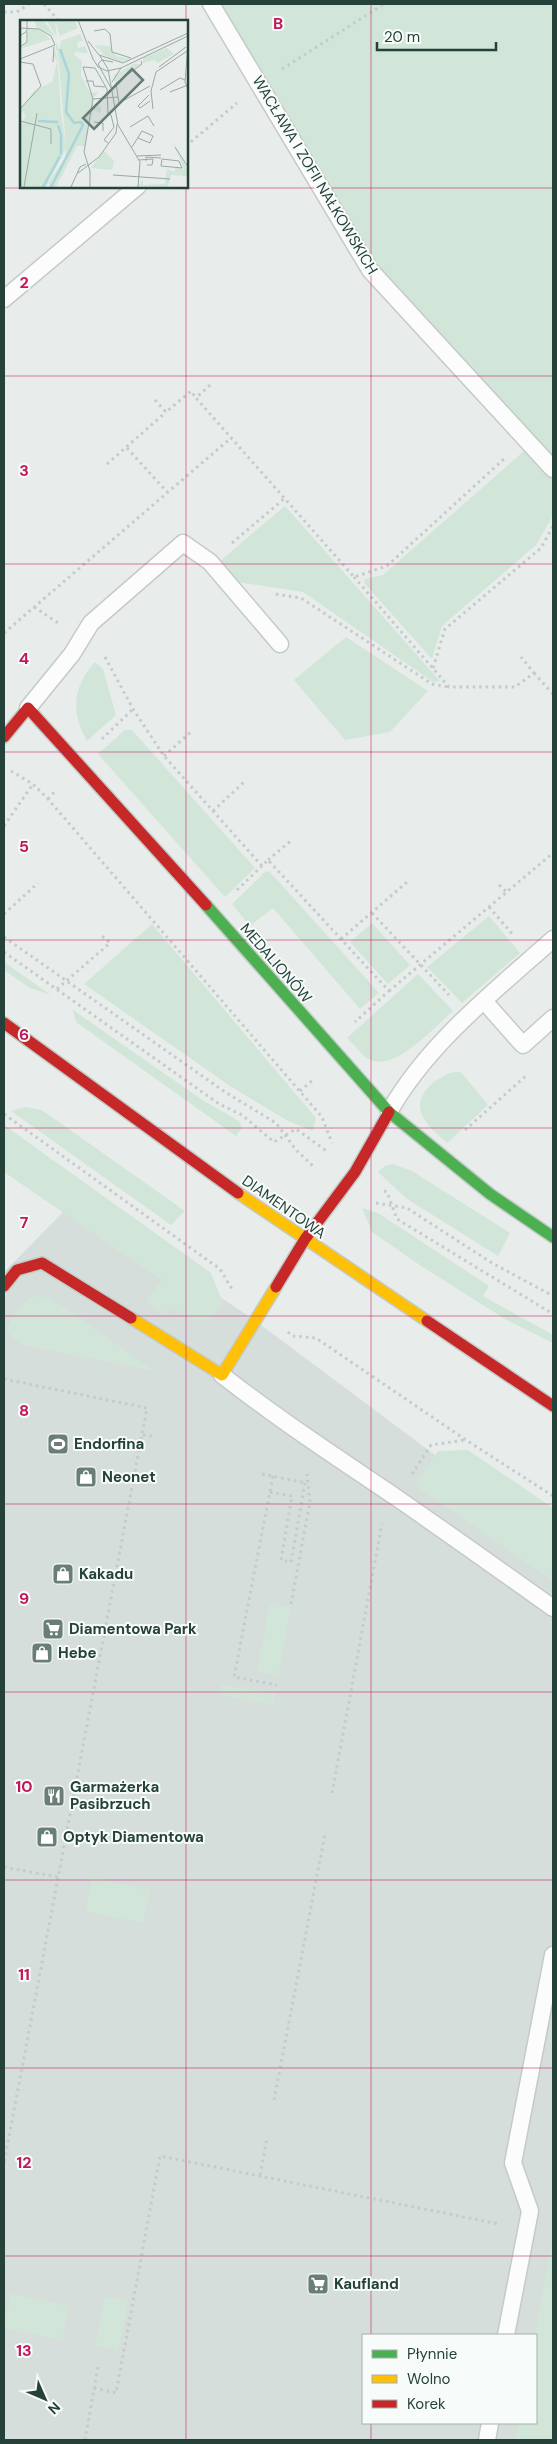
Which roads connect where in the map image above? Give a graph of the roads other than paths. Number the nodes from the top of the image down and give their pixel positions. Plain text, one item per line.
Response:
1 (211, 4) edge
2 (136, 188) edge
3 (4, 299) edge
4 (553, 469) edge
5 (280, 644) dead end
6 (28, 708) junction
7 (4, 737) edge
8 (553, 939) edge
9 (484, 1001) junction
10 (553, 1018) edge
11 (4, 1023) edge
12 (388, 1112) junction
13 (553, 1237) edge
14 (305, 1239) junction
15 (4, 1286) edge
16 (222, 1375) junction
17 (553, 1406) edge
18 (553, 1608) edge
19 (553, 1955) edge
20 (506, 2334) edge
21 (490, 2424) edge
22 (487, 2440) edge

1 - 4 lane, WACŁAWA I ZOFII NAŁKOWSKICH
2 - 3 lane
5 - 6 lane
6 - 7 street
6 - 12 street, MEDALIONÓW
8 - 9 lane
9 - 10 lane
9 - 12 lane
11 - 14 street, DIAMENTOWA
12 - 13 street, MEDALIONÓW
12 - 14 street
14 - 16 street
14 - 17 street, DIAMENTOWA
15 - 16 street
16 - 18 lane
19 - 20 lane
21 - 22 lane

